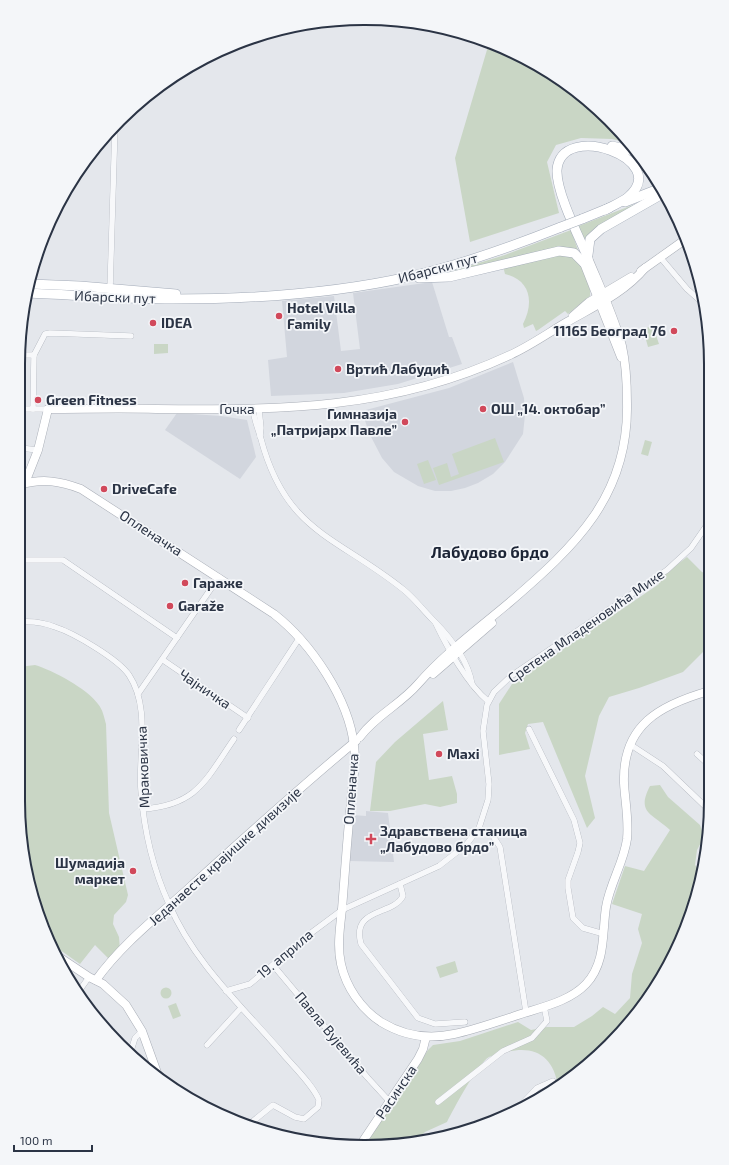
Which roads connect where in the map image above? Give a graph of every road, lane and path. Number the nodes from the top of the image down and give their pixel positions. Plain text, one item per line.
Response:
1 (115, 134) edge
2 (627, 150) edge
3 (656, 190) edge
4 (659, 196) edge
5 (605, 210) junction
6 (681, 242) edge
7 (660, 257) junction
8 (586, 261) junction
9 (406, 278) junction
10 (35, 285) edge
11 (110, 292) junction
12 (33, 293) edge
13 (697, 298) edge
14 (601, 299) junction
15 (131, 336) dead end
16 (25, 355) edge
17 (34, 355) junction
18 (25, 409) edge
19 (33, 409) junction
20 (48, 409) junction
21 (256, 409) junction
22 (25, 449) edge
23 (38, 450) junction
24 (25, 478) edge
25 (25, 484) edge
26 (704, 530) edge
27 (25, 560) edge
28 (219, 577) junction
29 (25, 622) edge
30 (300, 637) junction
31 (177, 638) junction
32 (455, 652) junction
33 (163, 660) junction
34 (704, 693) edge
35 (138, 694) junction
36 (488, 701) junction
37 (398, 703) junction
38 (248, 718) junction
39 (347, 721) junction
40 (372, 724) junction
41 (530, 729) dead end
42 (239, 730) dead end
43 (234, 739) dead end
44 (357, 740) junction
45 (631, 745) junction
46 (697, 754) dead end
47 (337, 758) junction
48 (704, 760) edge
49 (354, 771) junction
50 (704, 805) edge
51 (143, 809) junction
52 (479, 828) junction
53 (400, 884) junction
54 (169, 905) junction
55 (342, 910) junction
56 (604, 934) junction
57 (65, 961) edge
58 (273, 964) junction
59 (93, 978) junction
60 (82, 989) edge
61 (226, 991) junction
62 (544, 1006) junction
63 (241, 1008) junction
64 (526, 1012) junction
65 (465, 1022) dead end
66 (142, 1031) junction
67 (426, 1037) junction
68 (207, 1045) dead end
69 (131, 1047) edge
70 (155, 1068) edge
71 (553, 1081) dead end
72 (526, 1099) edge
73 (389, 1101) junction
74 (438, 1102) dead end
75 (253, 1121) edge
76 (364, 1140) edge

1 - 11 street
2 - 8 main road
3 - 5 main road, Ибарски пут
4 - 8 main road
5 - 8 main road
5 - 9 main road, Ибарски пут, bridge
6 - 7 street, Гочка
7 - 13 street
7 - 14 street, Гочка
8 - 9 main road
8 - 14 street, Једанаесте крајишке дивизије
9 - 11 main road, Ибарски пут
10 - 11 main road, Ибарски пут
11 - 12 main road, Ибарски пут
14 - 21 street, Гочка
14 - 32 street, Једанаесте крајишке дивизије
15 - 17 street
16 - 17 street
17 - 19 street
18 - 19 street, Гочка
19 - 20 street, Гочка
20 - 21 street, Гочка
20 - 23 street
21 - 32 street
22 - 23 street
23 - 24 street
25 - 28 street, Опленачка
26 - 36 street, Сретена Младеновића Мике
27 - 31 street
28 - 30 street, Опленачка
28 - 31 street
29 - 35 street, Мраковичка
30 - 38 street
30 - 39 street, Опленачка
31 - 33 street
32 - 36 street
32 - 37 street, Једанаесте крајишке дивизије
33 - 35 street
33 - 38 street, Чајничка
34 - 45 street, Опленачка
35 - 51 street, Мраковичка
36 - 52 street
37 - 40 street, Једанаесте крајишке дивизије
37 - 44 street, Једанаесте крајишке дивизије
38 - 42 street
39 - 40 street
39 - 44 street, Опленачка
40 - 44 street, Једанаесте крајишке дивизије
41 - 56 street
43 - 51 street
44 - 47 street, Једанаесте крајишке дивизије
44 - 49 street, Опленачка
45 - 50 street
45 - 56 street, Опленачка
46 - 48 street
47 - 49 street
47 - 54 street, Једанаесте крајишке дивизије
49 - 55 street, Опленачка
51 - 54 street, Мраковичка
52 - 53 street, 19. априла
52 - 64 street
53 - 55 street, 19. априла
53 - 65 street
54 - 59 street, Једанаесте крајишке дивизије
54 - 61 street, Мраковичка
55 - 58 street, 19. априла
55 - 67 street, Опленачка
56 - 62 street, Опленачка
57 - 59 street
58 - 61 street, 19. априла
58 - 73 street, Павла Вујевића
59 - 60 street, Једанаесте крајишке дивизије
59 - 66 street
61 - 63 street, Мраковичка
62 - 64 street, Опленачка
62 - 74 street
63 - 68 street
63 - 75 street, Мраковичка
64 - 67 street, Опленачка
66 - 69 street
66 - 70 street
67 - 73 street, Расинска
71 - 72 street
73 - 76 street, Расинска

